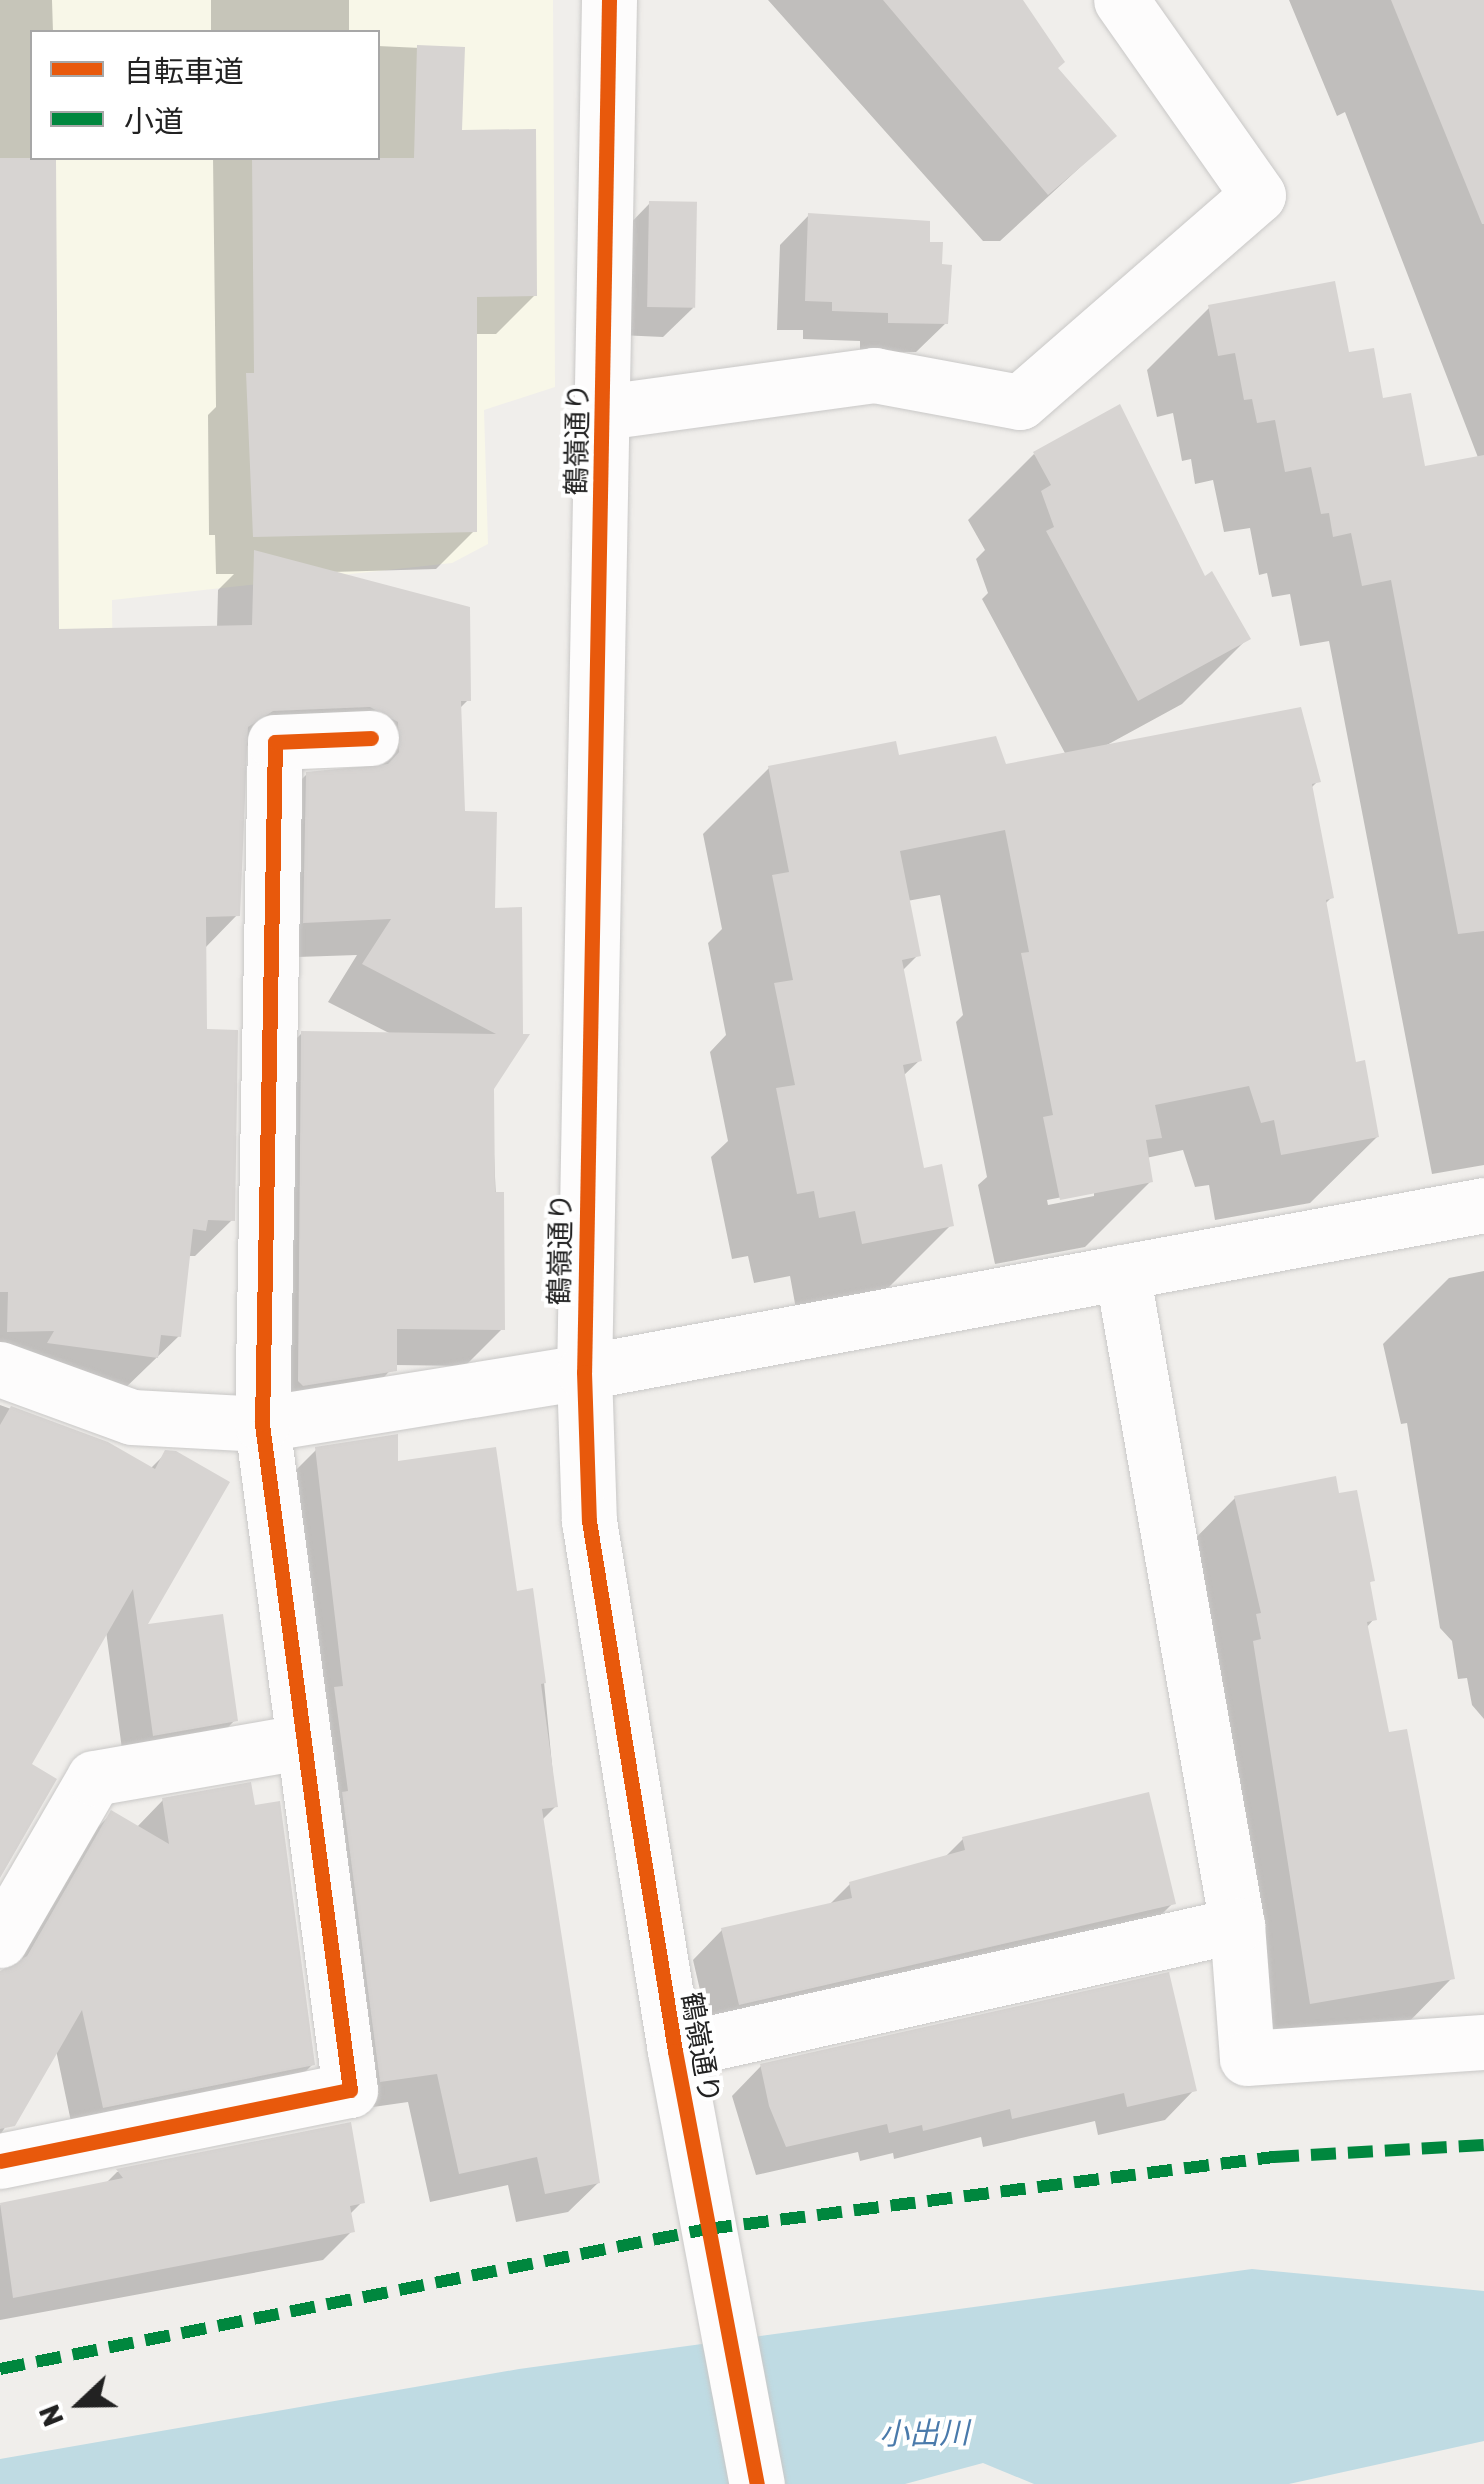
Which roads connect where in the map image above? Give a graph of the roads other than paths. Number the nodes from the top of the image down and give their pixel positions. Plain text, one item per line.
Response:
1 (609, 0) edge
2 (1121, 0) edge
3 (604, 412) junction
4 (371, 738) dead end
5 (1484, 1204) edge
6 (1122, 1272) junction
7 (0, 1369) edge
8 (584, 1372) junction
9 (262, 1424) junction
10 (301, 1742) junction
11 (1238, 1925) junction
12 (0, 1940) edge
13 (1484, 2042) edge
14 (675, 2051) junction
15 (0, 2160) edge
16 (757, 2484) edge

1 - 3 street, 鶴嶺通り
2 - 3 street
3 - 8 street, 鶴嶺通り
4 - 9 street
5 - 6 street
6 - 8 street
6 - 11 street
7 - 9 street
8 - 9 street
8 - 14 street, 鶴嶺通り
9 - 10 street
10 - 12 street
10 - 15 street
11 - 13 street
11 - 14 street
14 - 16 street, 鶴嶺通り

